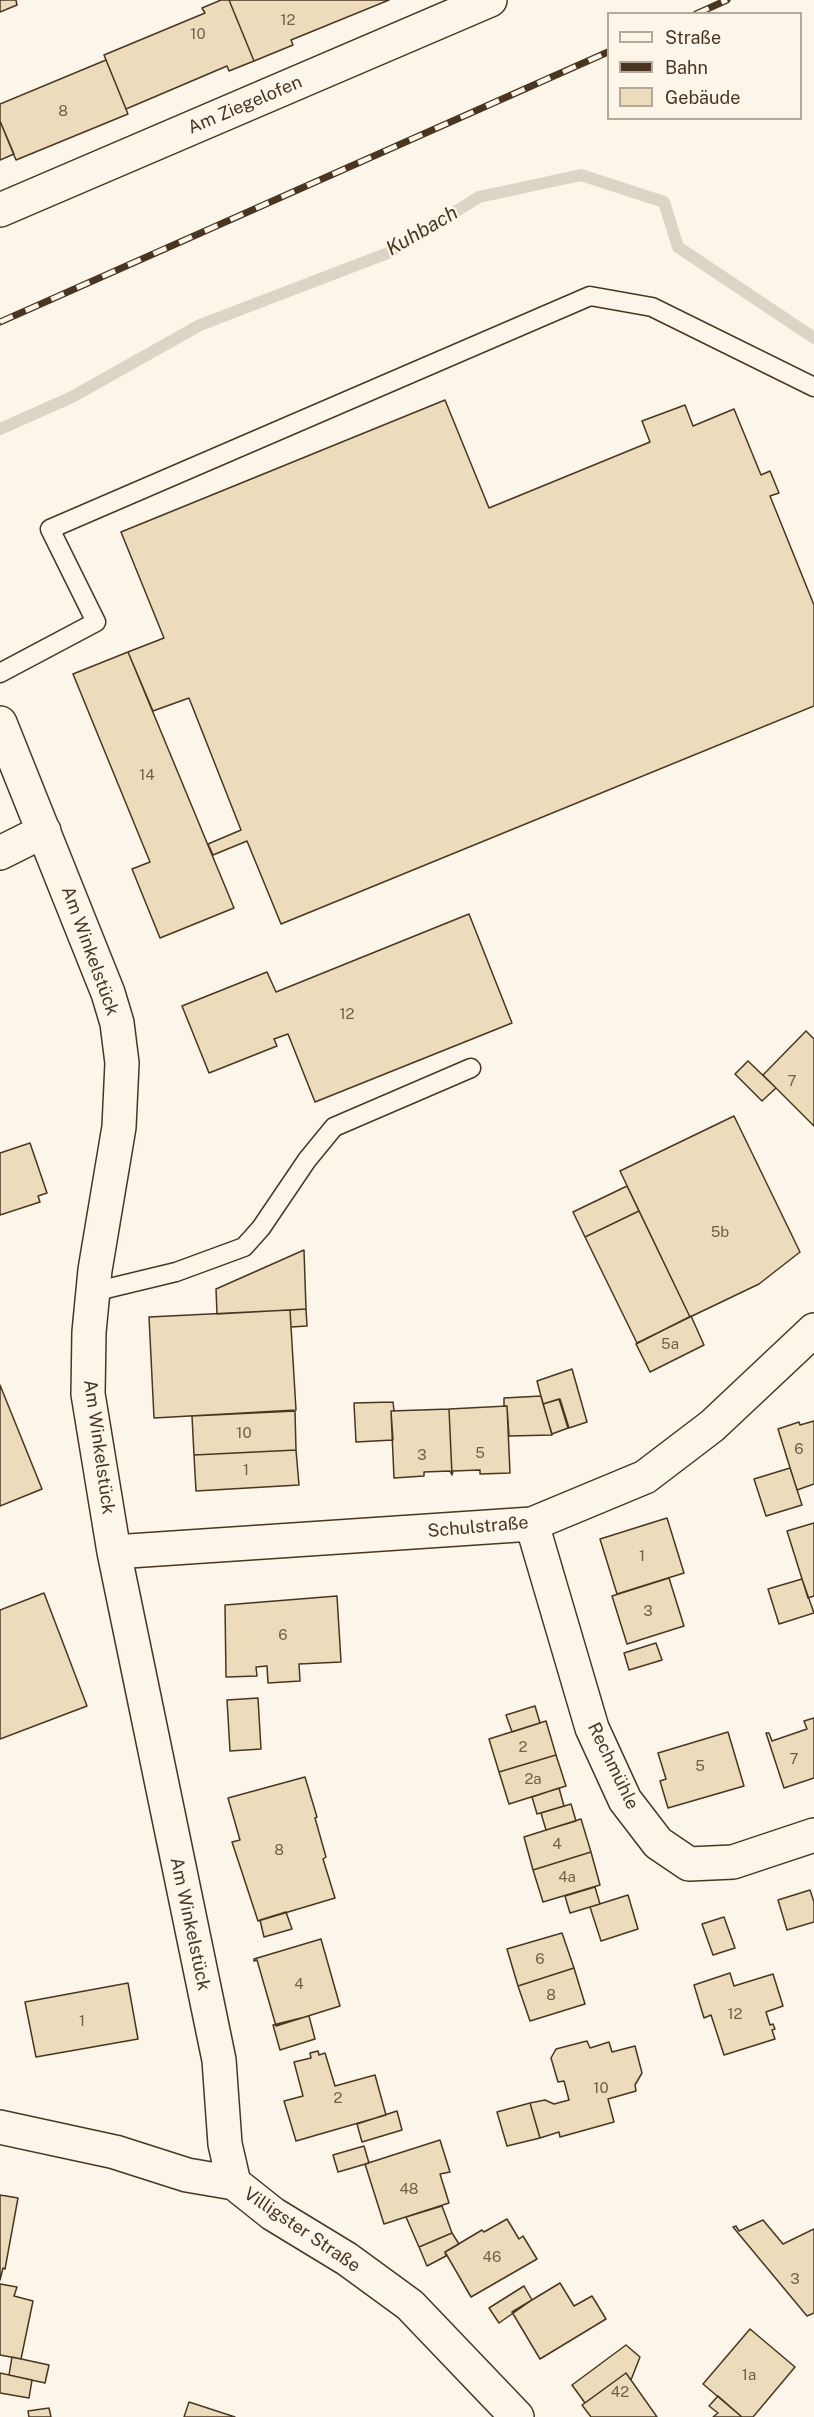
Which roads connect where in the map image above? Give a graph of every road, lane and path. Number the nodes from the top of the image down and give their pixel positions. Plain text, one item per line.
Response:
1 (490, 0) edge
2 (0, 210) edge
3 (814, 387) edge
4 (0, 673) edge
5 (0, 723) edge
6 (44, 831) junction
7 (0, 854) edge
8 (471, 1068) dead end
9 (93, 1292) junction
10 (814, 1330) edge
11 (532, 1524) junction
12 (114, 1552) junction
13 (814, 1835) edge
14 (0, 2127) edge
15 (234, 2183) junction
16 (517, 2417) edge

1 - 2 street, Am Ziegelofen
3 - 4 lane
5 - 6 street, Am Winkelstück
6 - 7 street
6 - 9 street, Am Winkelstück
8 - 9 lane
9 - 12 street, Am Winkelstück
10 - 11 street, Schulstraße
11 - 12 street, Schulstraße
11 - 13 street, Rechmühle
12 - 15 street, Am Winkelstück
14 - 15 street, Villigster Straße
15 - 16 street, Villigster Straße

